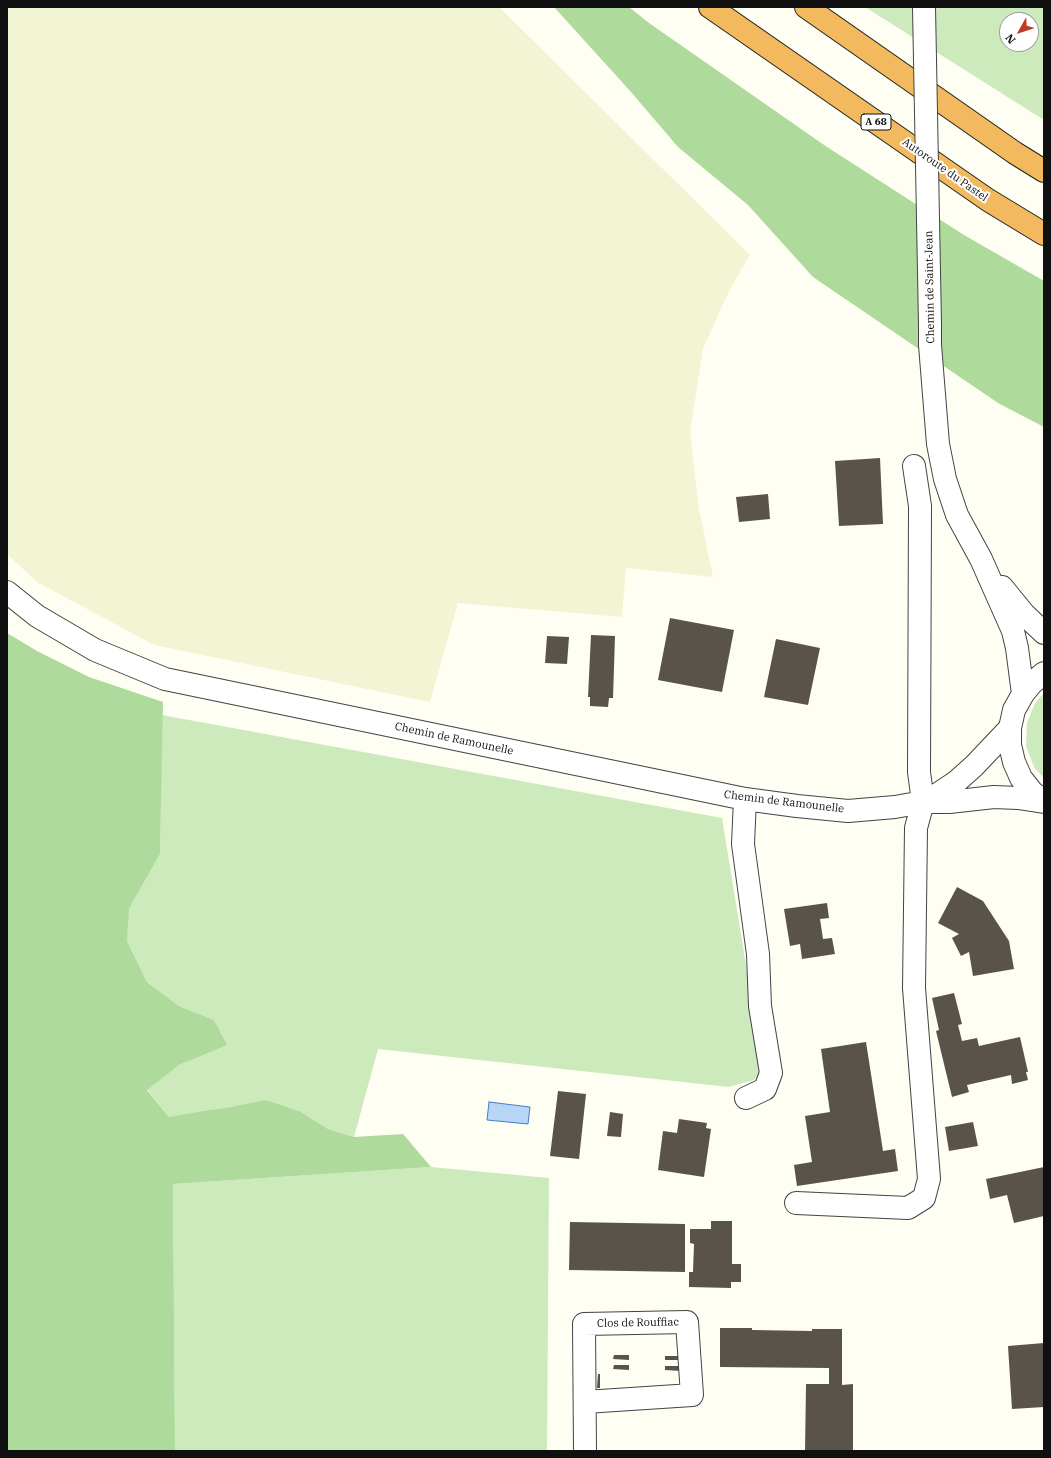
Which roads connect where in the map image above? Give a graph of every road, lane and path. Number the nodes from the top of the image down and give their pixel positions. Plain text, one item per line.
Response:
1 (710, 7) edge
2 (806, 7) edge
3 (924, 7) edge
4 (1044, 171) edge
5 (1044, 234) edge
6 (914, 466) dead end
7 (981, 559) junction
8 (7, 592) edge
9 (1044, 633) edge
10 (1044, 673) edge
11 (1023, 694) junction
12 (1010, 728) junction
13 (745, 799) junction
14 (1044, 801) edge
15 (923, 802) junction
16 (746, 1098) dead end
17 (796, 1203) dead end
18 (585, 1402) junction
19 (585, 1451) edge

1 - 5 highway, Autoroute du Pastel / A 68
2 - 4 highway
3 - 7 street, Chemin de Saint-Jean, bridge
6 - 15 street
7 - 9 street, Chemin de Saint-Jean
7 - 11 street, Chemin de Saint-Jean
8 - 13 street, Chemin de Ramounelle
10 - 11 street
11 - 12 street
12 - 14 street
12 - 15 street, Chemin de Ramounelle
13 - 15 street, Chemin de Ramounelle
13 - 16 street
14 - 15 street, Chemin de Ramounelle
15 - 17 street
18 - 18 street, Clos de Rouffiac
18 - 19 street, Clos de Rouffiac

